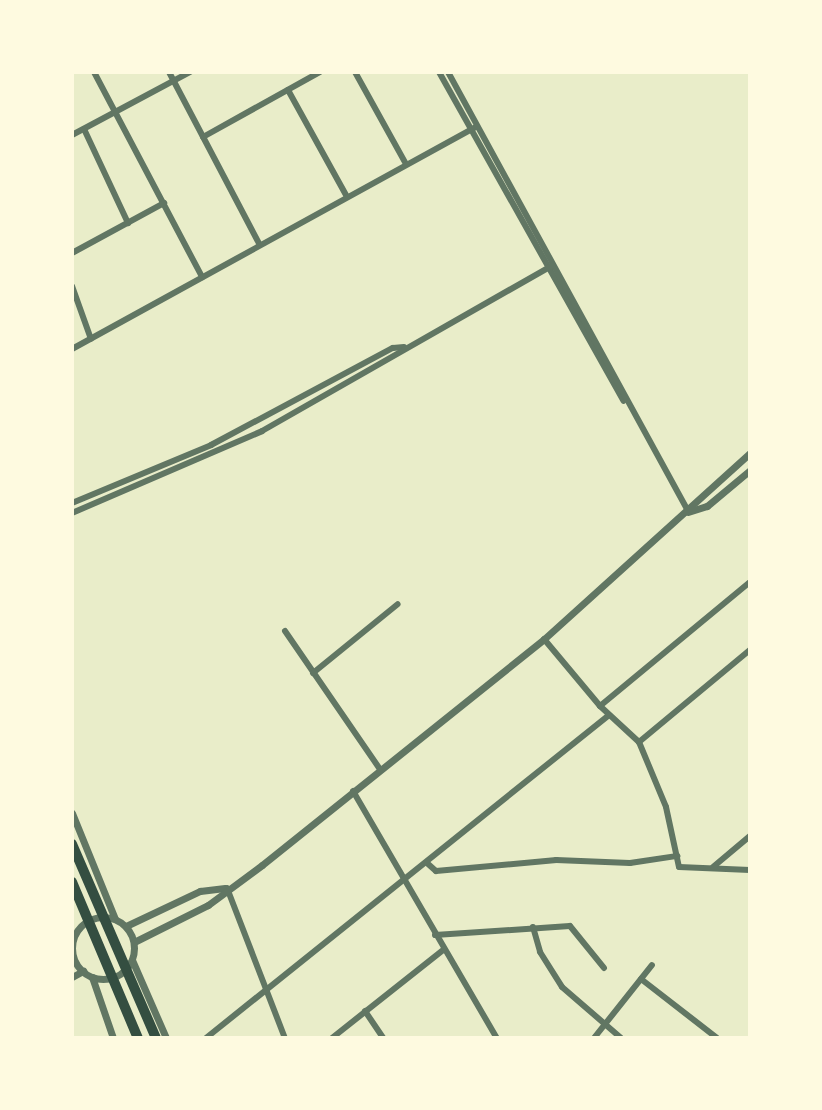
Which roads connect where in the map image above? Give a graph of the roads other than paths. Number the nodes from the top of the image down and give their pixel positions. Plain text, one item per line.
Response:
1 (94, 72) edge
2 (169, 72) edge
3 (190, 72) edge
4 (320, 72) edge
5 (355, 72) edge
6 (439, 72) edge
7 (448, 72) edge
8 (173, 81) junction
9 (288, 90) junction
10 (116, 112) junction
11 (474, 128) junction
12 (84, 129) junction
13 (72, 135) edge
14 (203, 137) junction
15 (406, 164) junction
16 (347, 197) junction
17 (164, 203) junction
18 (128, 223) junction
19 (260, 245) junction
20 (72, 253) edge
21 (550, 266) junction
22 (202, 277) junction
23 (72, 286) edge
24 (91, 339) junction
25 (404, 347) junction
26 (72, 349) edge
27 (750, 453) edge
28 (737, 463) junction
29 (749, 473) edge
30 (72, 503) edge
31 (688, 512) junction
32 (72, 513) edge
33 (750, 582) edge
34 (398, 604) dead end
35 (285, 631) dead end
36 (544, 639) junction
37 (750, 650) edge
38 (313, 673) junction
39 (600, 706) junction
40 (609, 715) junction
41 (639, 742) junction
42 (380, 769) junction
43 (353, 791) junction
44 (72, 813) edge
45 (750, 836) edge
46 (72, 844) edge
47 (677, 856) junction
48 (427, 863) junction
49 (712, 868) junction
50 (750, 870) edge
51 (72, 882) edge
52 (405, 882) junction
53 (227, 887) junction
54 (115, 919) junction
55 (126, 926) junction
56 (533, 927) junction
57 (74, 931) edge
58 (435, 935) junction
59 (134, 942) junction
60 (443, 950) junction
61 (72, 953) edge
62 (132, 960) junction
63 (652, 965) dead end
64 (604, 968) dead end
65 (83, 971) junction
66 (72, 977) edge
67 (92, 977) junction
68 (641, 979) junction
69 (267, 990) junction
70 (365, 1011) junction
71 (604, 1025) junction
72 (113, 1038) edge
73 (138, 1038) edge
74 (156, 1038) edge
75 (166, 1038) edge
76 (206, 1038) edge
77 (285, 1038) edge
78 (332, 1038) edge
79 (383, 1038) edge
80 (497, 1038) edge
81 (594, 1038) edge
82 (621, 1038) edge
83 (717, 1038) edge

1 - 10 street
2 - 8 street
3 - 8 street
4 - 9 street
5 - 15 street
6 - 11 street
7 - 11 street
8 - 10 street
8 - 14 street
9 - 14 street
9 - 16 street
10 - 12 street
10 - 17 street
11 - 15 street
11 - 21 street
12 - 13 street
12 - 18 street
14 - 19 street
15 - 16 street
16 - 19 street
17 - 18 street
17 - 22 street
18 - 20 street
19 - 22 street
21 - 25 street
21 - 31 street
22 - 24 street
23 - 24 street
24 - 26 street
25 - 30 street
25 - 32 street
27 - 28 street
28 - 29 street
28 - 31 street
29 - 31 street
31 - 36 street
33 - 39 street
34 - 38 street
35 - 38 street
36 - 39 street
36 - 42 street
37 - 41 street
38 - 42 street
39 - 40 street
40 - 41 street
40 - 48 street
41 - 47 street
42 - 43 street
43 - 52 street
43 - 53 street
44 - 54 street
45 - 49 street
46 - 74 highway
47 - 48 street
47 - 49 street
48 - 52 street
49 - 50 street
51 - 73 highway
52 - 58 street
52 - 69 street
53 - 55 street
53 - 59 street
53 - 69 street
54 - 55 street
54 - 57 street
55 - 59 street
56 - 58 street
56 - 64 street
56 - 71 street
57 - 61 street
58 - 60 street
59 - 62 street
60 - 70 street
60 - 80 street
61 - 65 street
62 - 67 street
62 - 75 street
63 - 68 street
65 - 66 street
65 - 67 street
67 - 72 street
68 - 71 street
68 - 83 street
69 - 76 street
69 - 77 street
70 - 78 street
70 - 79 street
71 - 81 street
71 - 82 street

